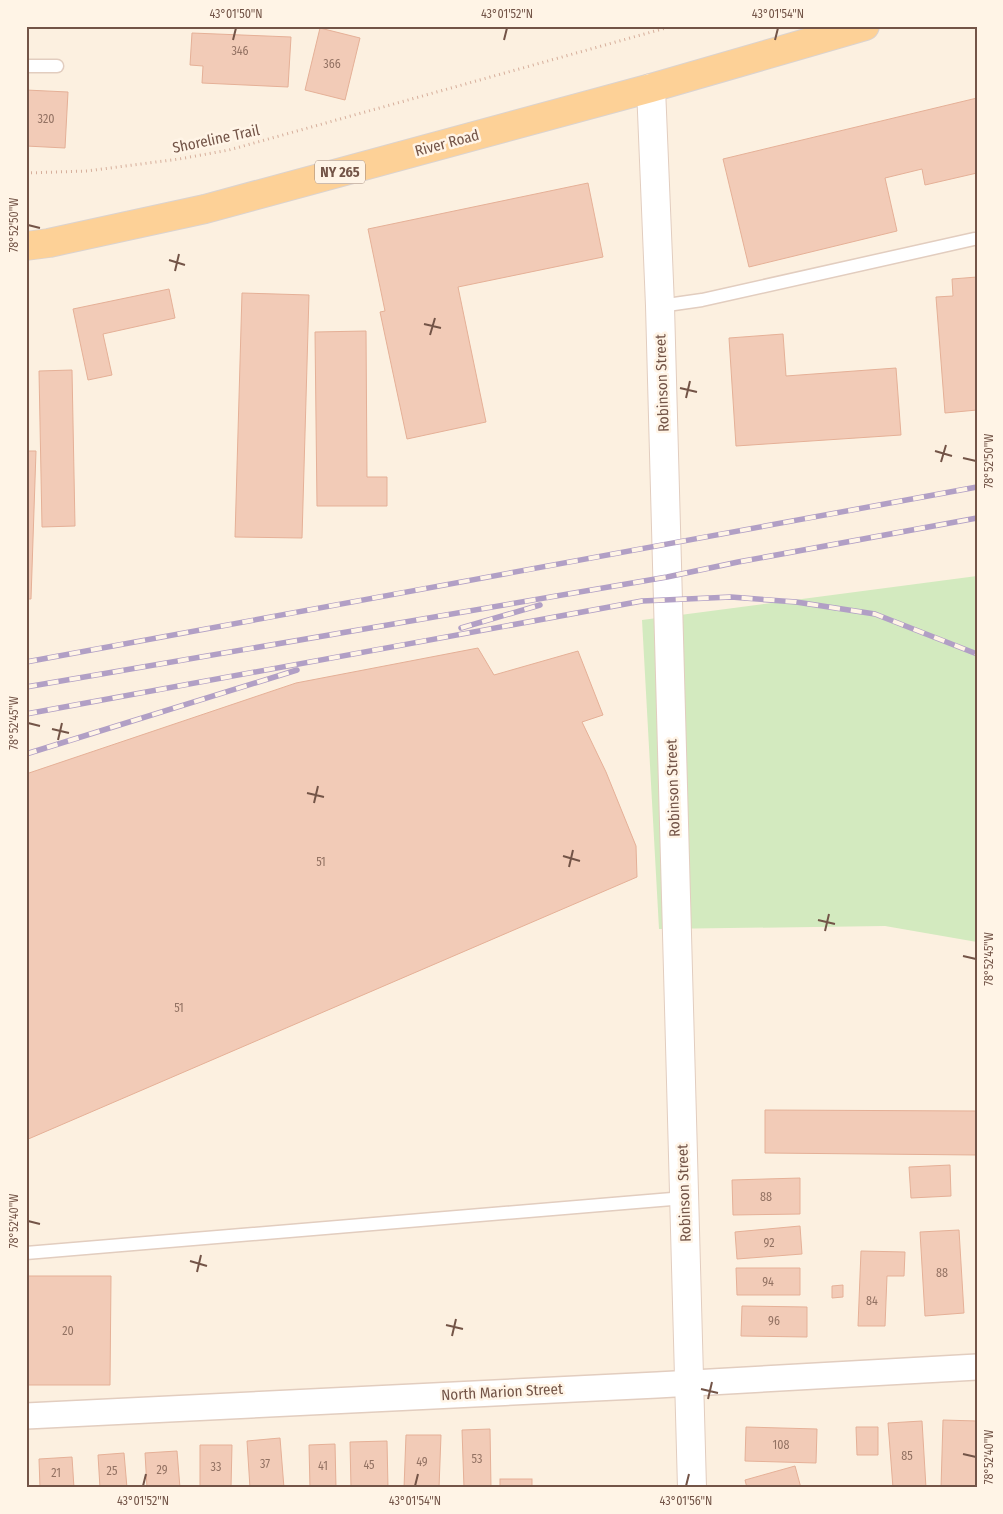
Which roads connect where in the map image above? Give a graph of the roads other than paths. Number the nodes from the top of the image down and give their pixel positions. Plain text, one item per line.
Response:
1 (865, 26) edge
2 (26, 66) edge
3 (57, 66) dead end
4 (651, 88) junction
5 (974, 239) dead end
6 (26, 246) edge
7 (660, 306) junction
8 (684, 1198) junction
9 (26, 1254) edge
10 (977, 1366) edge
11 (689, 1383) junction
12 (26, 1416) edge
13 (692, 1488) edge

1 - 4 main road, River Road / NY 265
2 - 3 lane
4 - 6 main road, River Road / NY 265
4 - 7 street, Robinson Street
5 - 7 lane
7 - 8 street, Robinson Street
8 - 9 lane
8 - 11 street, Robinson Street
10 - 11 street, North Marion Street
11 - 12 street, North Marion Street
11 - 13 street, Robinson Street

